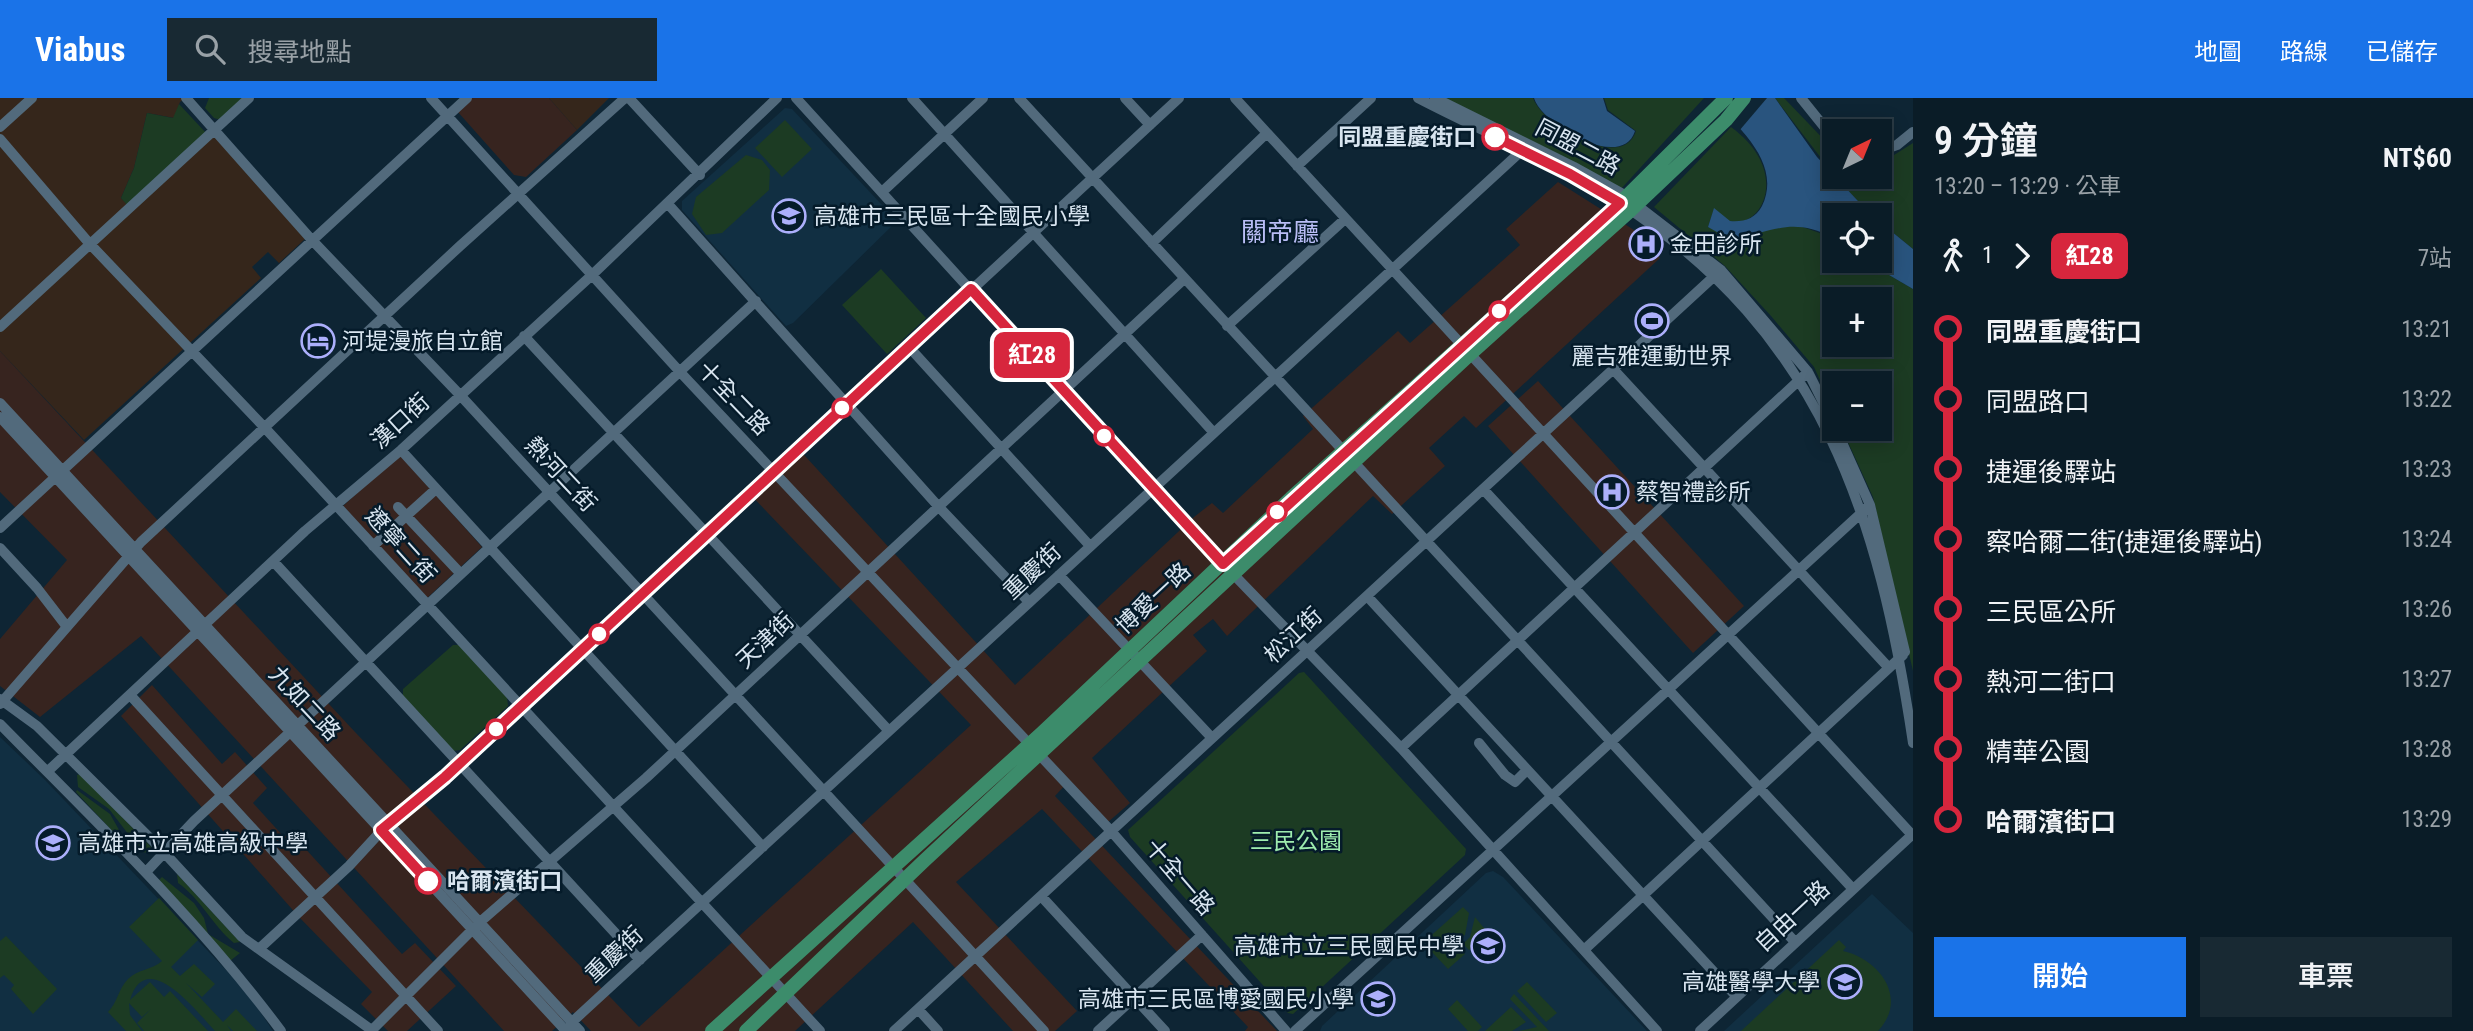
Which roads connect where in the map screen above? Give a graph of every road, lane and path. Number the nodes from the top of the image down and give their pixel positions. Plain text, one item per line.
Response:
1 (32, 98) edge
2 (186, 98) edge
3 (249, 98) edge
4 (431, 98) edge
5 (467, 98) edge
6 (627, 98) edge
7 (778, 98) edge
8 (796, 98) edge
9 (912, 98) edge
10 (983, 98) edge
11 (1019, 98) edge
12 (1125, 98) edge
13 (1179, 98) edge
14 (1235, 98) edge
15 (1371, 98) edge
16 (1418, 98) edge
17 (1434, 98) edge
18 (1726, 98) edge
19 (1744, 98) edge
20 (1801, 98) edge
21 (1721, 115) junction
22 (448, 117) junction
23 (1822, 124) edge
24 (1150, 125) junction
25 (0, 127) edge
26 (214, 130) junction
27 (1913, 132) edge
28 (1268, 133) junction
29 (944, 134) junction
30 (0, 139) edge
31 (1892, 147) edge
32 (1525, 148) junction
33 (1297, 166) junction
34 (700, 175) junction
35 (1092, 178) junction
36 (882, 192) junction
37 (518, 193) junction
38 (668, 204) junction
39 (1628, 204) junction
40 (1345, 219) junction
41 (1033, 232) junction
42 (311, 239) junction
43 (89, 243) junction
44 (1152, 243) junction
45 (1392, 270) junction
46 (1718, 273) junction
47 (592, 275) junction
48 (1184, 279) junction
49 (971, 289) junction
50 (756, 301) junction
51 (383, 317) junction
52 (1227, 326) junction
53 (0, 327) edge
54 (1125, 334) junction
55 (524, 336) junction
56 (909, 347) junction
57 (1465, 350) junction
58 (190, 351) junction
59 (1613, 369) junction
60 (681, 373) junction
61 (1805, 375) junction
62 (1275, 377) junction
63 (1063, 389) junction
64 (460, 395) junction
65 (0, 403) edge
66 (848, 403) junction
67 (1822, 404) edge
68 (0, 417) edge
69 (265, 428) junction
70 (614, 433) junction
71 (1214, 433) junction
72 (1542, 435) junction
73 (1840, 441) edge
74 (1000, 448) junction
75 (401, 450) junction
76 (1343, 452) junction
77 (1353, 464) junction
78 (1705, 468) junction
79 (775, 471) junction
80 (59, 474) junction
81 (436, 489) junction
82 (1483, 489) junction
83 (1153, 491) junction
84 (549, 492) junction
85 (336, 505) junction
86 (938, 506) junction
87 (1866, 508) junction
88 (402, 512) junction
89 (0, 527) edge
90 (707, 534) junction
91 (1633, 534) junction
92 (1426, 542) junction
93 (373, 545) junction
94 (1090, 547) junction
95 (0, 548) edge
96 (490, 548) junction
97 (131, 552) junction
98 (273, 561) junction
99 (1228, 569) junction
100 (1799, 570) junction
101 (869, 573) junction
102 (461, 575) junction
103 (1059, 575) junction
104 (1574, 588) junction
105 (642, 594) junction
106 (1367, 596) junction
107 (1029, 602) junction
108 (428, 605) junction
109 (67, 627) junction
110 (202, 628) junction
111 (801, 636) junction
112 (1727, 636) junction
113 (1517, 641) junction
114 (583, 649) junction
115 (1309, 649) junction
116 (1130, 651) junction
117 (1903, 656) junction
118 (366, 662) junction
119 (1141, 662) junction
120 (1889, 668) junction
121 (957, 669) junction
122 (1669, 690) junction
123 (1913, 692) edge
124 (1458, 695) junction
125 (131, 696) junction
126 (736, 696) junction
127 (1, 701) edge
128 (521, 707) junction
129 (0, 724) edge
130 (294, 729) junction
131 (889, 731) junction
132 (1817, 735) junction
133 (1212, 738) junction
134 (1479, 743) dead end
135 (1611, 743) junction
136 (1913, 743) edge
137 (1401, 748) junction
138 (1034, 749) junction
139 (676, 751) junction
140 (65, 754) junction
141 (460, 764) junction
142 (1527, 770) junction
143 (48, 771) junction
144 (1759, 789) junction
145 (823, 791) junction
146 (223, 795) junction
147 (1552, 797) junction
148 (612, 806) junction
149 (384, 826) junction
150 (1111, 831) junction
151 (1912, 835) edge
152 (1701, 841) junction
153 (763, 847) junction
154 (1494, 850) junction
155 (165, 853) junction
156 (548, 863) junction
157 (892, 866) junction
158 (146, 872) junction
159 (905, 880) junction
160 (1853, 889) junction
161 (1041, 896) junction
162 (1642, 896) junction
163 (316, 897) junction
164 (701, 903) junction
165 (477, 926) junction
166 (1202, 935) junction
167 (1796, 942) junction
168 (260, 948) junction
169 (1585, 949) junction
170 (976, 956) junction
171 (640, 960) junction
172 (769, 979) junction
173 (786, 994) junction
174 (1736, 996) junction
175 (408, 998) junction
176 (1134, 998) junction
177 (918, 1009) junction
178 (572, 1029) edge
179 (281, 1031) edge
180 (373, 1031) edge
181 (438, 1031) edge
182 (712, 1031) edge
183 (746, 1031) edge
184 (820, 1031) edge
185 (894, 1031) edge
186 (938, 1031) edge
187 (1044, 1031) edge
188 (1098, 1031) edge
189 (1165, 1031) edge
190 (1286, 1031) edge
191 (1295, 1031) edge
192 (1657, 1031) edge
193 (1700, 1031) edge

1 - 25 street
2 - 26 street, 熱河二街
3 - 26 street
4 - 22 street, 十全二路
5 - 22 street
6 - 34 street
6 - 37 street
7 - 34 street, 漢口街
8 - 36 street
9 - 29 street
10 - 29 street
11 - 35 street
12 - 24 street
13 - 24 street
14 - 28 street
15 - 33 street
16 - 32 street, 同盟二路
17 - 32 street, 同盟二路
18 - 21 main road
19 - 21 main road
20 - 23 street
21 - 39 main road, 博愛一路
22 - 37 street, 十全二路
22 - 42 street
24 - 35 street
26 - 42 street, 熱河二街
26 - 43 street
27 - 31 street
28 - 33 street
28 - 44 street
29 - 36 street
29 - 41 street
30 - 43 street, 遼寧二街
32 - 39 street, 同盟二路
32 - 45 street, 重慶街
33 - 40 street
34 - 38 street, 漢口街
35 - 41 street
35 - 44 street
36 - 49 street
37 - 47 street, 十全二路
37 - 51 street
38 - 47 street, 漢口街
38 - 50 street
39 - 46 street, 同盟二路
39 - 57 main road, 博愛一路
40 - 45 street
40 - 52 street
41 - 49 street
41 - 54 street
42 - 51 street, 熱河二街
42 - 58 street
43 - 53 street
43 - 58 street, 遼寧二街
44 - 48 street
45 - 57 street
45 - 62 street, 重慶街
46 - 59 street, 松江街
46 - 61 street, 同盟二路
47 - 55 street, 漢口街
47 - 60 street, 十全二路
48 - 52 street
48 - 54 street, 天津街
49 - 56 street
49 - 63 street
50 - 60 street
50 - 66 street
51 - 64 street, 熱河二街
51 - 69 street
52 - 62 street
54 - 63 street, 天津街
54 - 71 street
55 - 64 street, 漢口街
55 - 70 street
56 - 66 street
56 - 74 street
57 - 72 street
57 - 76 main road, 博愛一路
57 - 77 main road, 博愛一路
58 - 69 street, 遼寧二街
58 - 80 street
59 - 72 street, 松江街
59 - 78 street
60 - 70 street
60 - 79 street, 十全二路
61 - 67 street
61 - 78 street
61 - 87 street
62 - 71 street, 重慶街
62 - 76 street
63 - 74 street, 天津街
63 - 83 street
64 - 75 street, 漢口街
64 - 84 street, 熱河二街
65 - 80 street, 九如二路
66 - 79 street
66 - 86 street
68 - 80 street, 九如二路
69 - 85 street, 遼寧二街
69 - 97 street
70 - 84 street
70 - 90 street
71 - 83 street, 重慶街
72 - 82 street, 松江街
72 - 91 street
73 - 87 street
74 - 86 street, 天津街
74 - 94 street
75 - 81 street
75 - 85 street, 漢口街
76 - 77 street
76 - 99 main road, 博愛一路
77 - 92 street
77 - 99 main road, 博愛一路
78 - 91 street
78 - 100 street
79 - 90 street
79 - 101 street, 十全二路
80 - 89 street
80 - 97 street, 九如二路
81 - 88 street
81 - 96 street
82 - 92 street, 松江街
82 - 104 street
83 - 94 street, 重慶街
83 - 99 street
84 - 96 street
84 - 105 street, 熱河二街
85 - 93 street, 遼寧二街
85 - 98 street, 漢口街
86 - 101 street, 天津街
86 - 107 street
87 - 100 street
87 - 117 street
88 - 93 street
88 - 102 street
90 - 105 street
90 - 111 street
91 - 104 street
91 - 112 street
92 - 106 street, 松江街
92 - 113 street
93 - 108 street, 遼寧二街
94 - 103 street, 重慶街
95 - 109 street
96 - 102 street
96 - 114 street
97 - 109 street
97 - 110 street, 九如二路
98 - 110 street, 漢口街
98 - 118 street
99 - 115 street
99 - 116 main road, 博愛一路
99 - 119 main road, 博愛一路
100 - 112 street
100 - 120 street
101 - 111 street, 天津街
101 - 121 street, 十全二路
102 - 108 street
103 - 107 street, 重慶街
103 - 116 street
104 - 113 street
104 - 122 street
105 - 114 street
105 - 126 street, 熱河二街
106 - 115 street, 松江街
106 - 124 street
107 - 121 street, 重慶街
108 - 118 street
108 - 128 street, 遼寧二街
109 - 127 street
110 - 125 street, 漢口街
110 - 130 street, 九如二路
111 - 126 street, 天津街
111 - 131 street
112 - 122 street
112 - 132 street
113 - 124 street
113 - 135 street
114 - 128 street
114 - 139 street
115 - 133 street, 松江街
115 - 137 street
116 - 119 street
116 - 138 main road, 博愛一路
117 - 120 street
117 - 123 street
117 - 136 street
118 - 130 street
118 - 141 street
119 - 133 street
119 - 138 main road, 博愛一路
120 - 132 street
121 - 131 street, 重慶街
121 - 138 street, 十全二路
122 - 135 street
122 - 144 street
124 - 137 street
124 - 142 street
125 - 140 street, 漢口街
125 - 146 street
126 - 139 street, 天津街
126 - 145 street, 熱河二街
127 - 140 street
128 - 141 street
128 - 148 street, 遼寧二街
129 - 143 street
130 - 146 street
130 - 149 street, 九如二路
131 - 145 street, 重慶街
132 - 144 street
132 - 151 street
133 - 150 street, 松江街
134 - 142 street
135 - 147 street
135 - 152 street
137 - 154 street
138 - 150 street, 十全一路
138 - 157 main road, 博愛一路
138 - 159 main road, 博愛一路
139 - 148 street, 天津街
139 - 153 street
140 - 143 street, 漢口街
140 - 155 street
141 - 149 street
141 - 156 street
142 - 147 street
143 - 158 street
144 - 152 street
144 - 160 street
145 - 153 street, 重慶街
145 - 157 street, 熱河二街
146 - 155 street
146 - 163 street
147 - 154 street
147 - 162 street
148 - 156 street, 天津街
148 - 164 street, 遼寧二街
149 - 163 street
149 - 165 street, 九如二路
150 - 161 street, 松江街
150 - 166 street, 十全一路
151 - 160 street, 自由一路
152 - 162 street
152 - 167 street
153 - 164 street, 重慶街
154 - 169 street
154 - 191 street
155 - 158 street
155 - 168 street
156 - 165 street, 天津街
156 - 171 street
157 - 159 street, 熱河二街
157 - 172 main road, 博愛一路
158 - 179 street
159 - 170 street, 熱河二街
159 - 173 main road, 博愛一路
160 - 167 street, 自由一路
161 - 170 street, 松江街
161 - 176 street
162 - 169 street
162 - 174 street
163 - 168 street
163 - 175 street
164 - 171 street, 重慶街
164 - 172 street, 遼寧二街
165 - 175 street, 天津街
165 - 178 street, 九如二路
166 - 176 street
166 - 190 street, 十全一路
167 - 174 street, 自由一路
168 - 180 street
169 - 192 street
170 - 177 street, 松江街
170 - 187 street, 熱河二街
171 - 178 street, 重慶街
172 - 173 street, 遼寧二街
172 - 182 main road, 博愛一路
173 - 183 main road, 博愛一路
173 - 184 street, 遼寧二街
174 - 193 street, 自由一路
175 - 180 street, 天津街
175 - 181 street
176 - 188 street
176 - 189 street
177 - 185 street, 松江街
177 - 186 street

